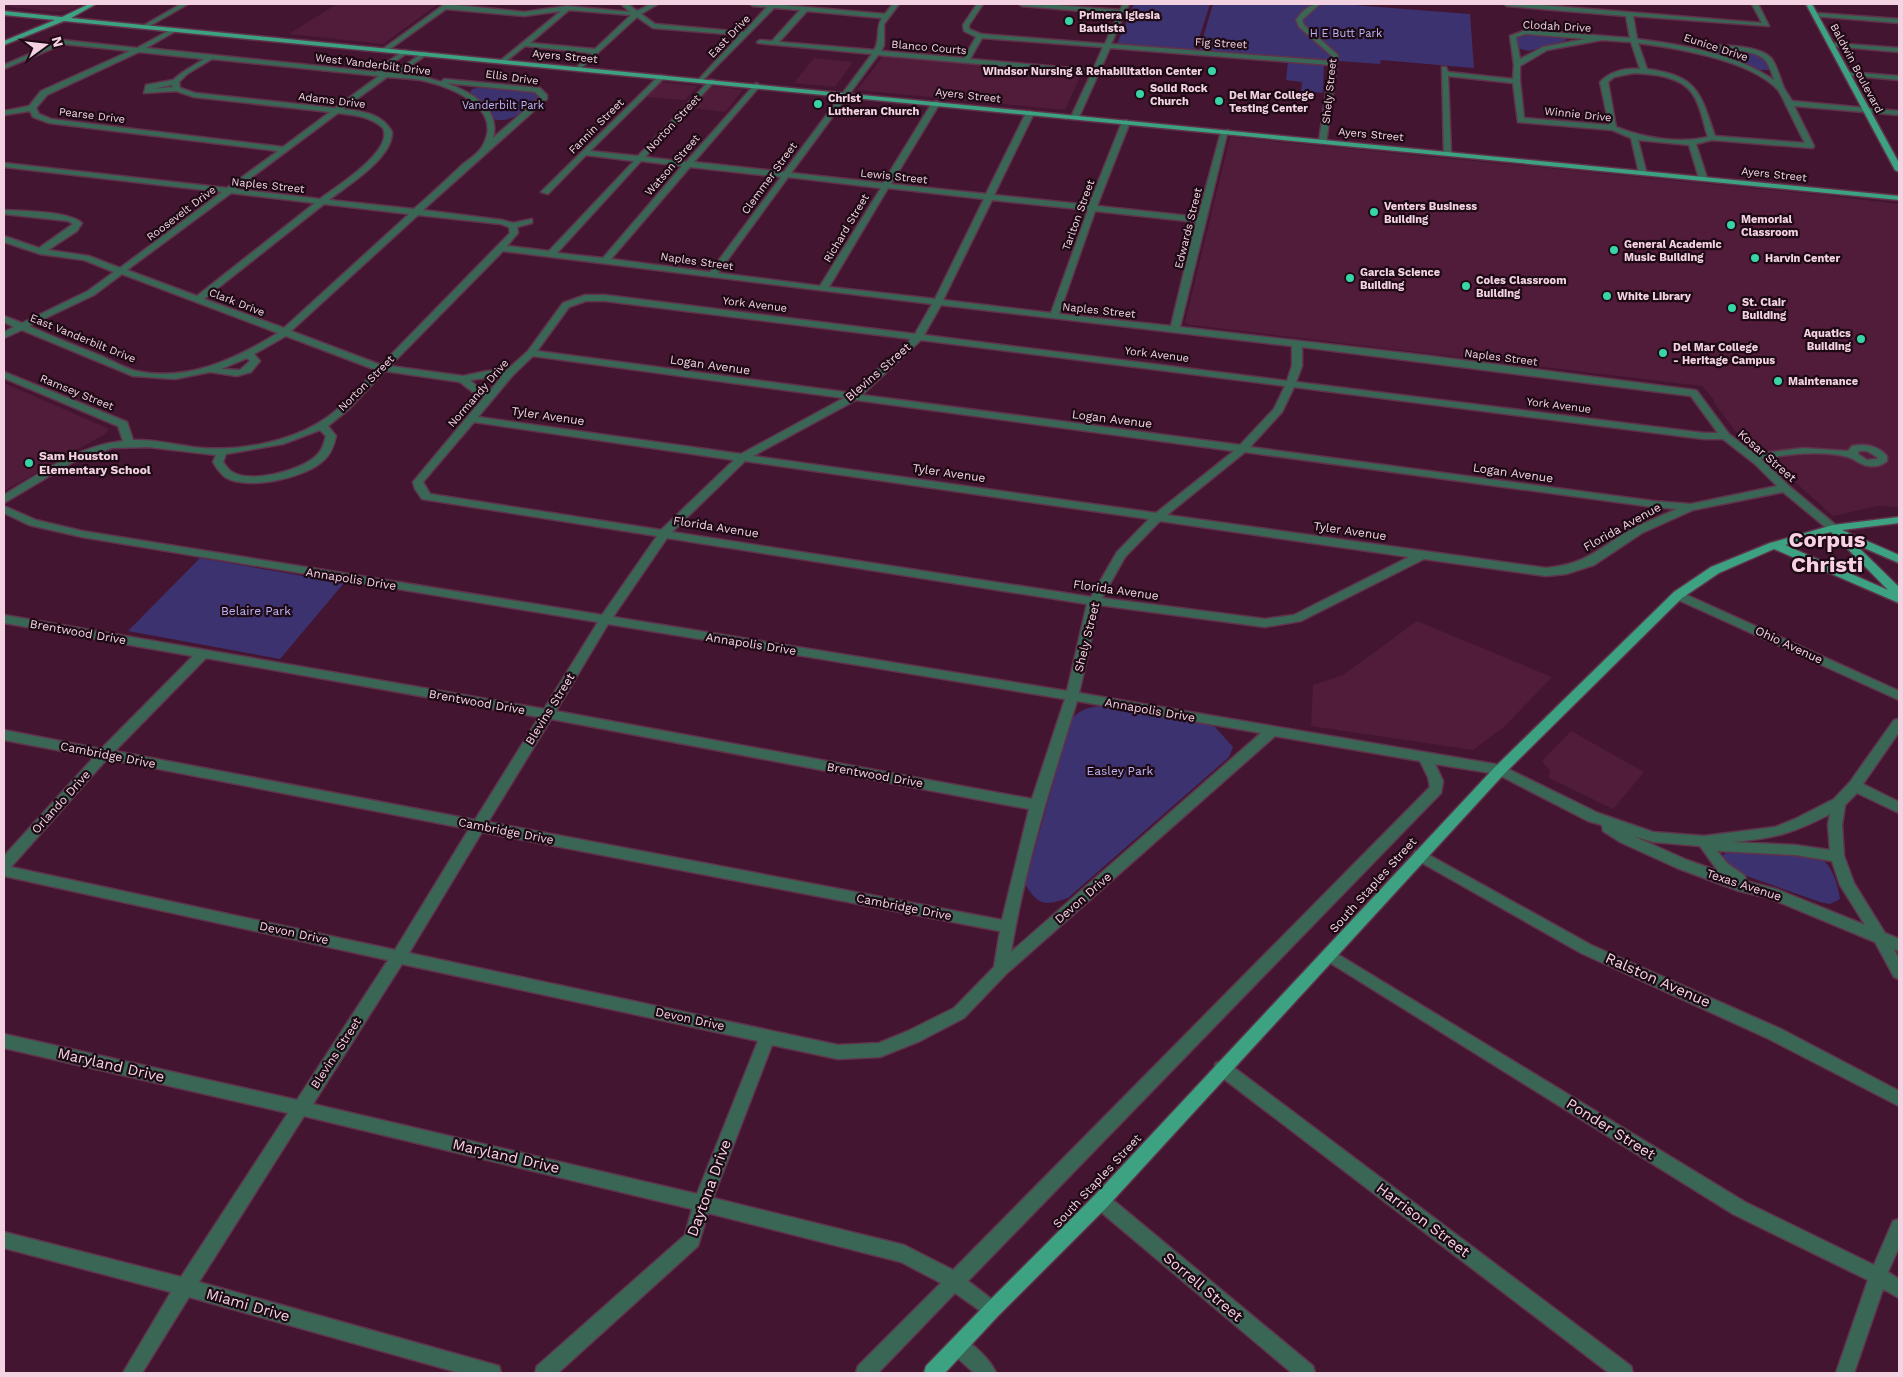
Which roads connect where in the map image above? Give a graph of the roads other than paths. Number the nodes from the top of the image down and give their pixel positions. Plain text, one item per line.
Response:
1 (93, 4) edge
2 (185, 4) edge
3 (624, 4) edge
4 (655, 4) edge
5 (753, 4) edge
6 (896, 4) edge
7 (980, 4) edge
8 (1022, 4) edge
9 (1126, 4) edge
10 (1317, 4) edge
11 (1507, 4) edge
12 (1755, 4) edge
13 (1810, 4) edge
14 (447, 5) edge
15 (569, 6) edge
16 (772, 6) junction
17 (806, 8) junction
18 (1122, 12) junction
19 (4, 14) edge
20 (636, 14) junction
21 (1629, 14) junction
22 (1815, 15) junction
23 (886, 16) junction
24 (63, 20) junction
25 (1899, 21) edge
26 (144, 27) junction
27 (172, 30) junction
28 (746, 34) junction
29 (980, 36) junction
30 (1599, 39) junction
31 (1634, 41) junction
32 (760, 42) dead end
33 (4, 43) edge
34 (774, 43) junction
35 (523, 44) junction
36 (1670, 44) junction
37 (1832, 45) junction
38 (1108, 46) junction
39 (138, 50) junction
40 (385, 50) junction
41 (1899, 50) edge
42 (597, 51) junction
43 (405, 52) junction
44 (876, 53) junction
45 (424, 54) junction
46 (210, 58) junction
47 (966, 60) junction
48 (503, 61) junction
49 (1334, 63) junction
50 (1517, 65) junction
51 (4, 67) edge
52 (579, 68) junction
53 (1644, 71) junction
54 (1096, 72) junction
55 (1847, 74) junction
56 (385, 75) junction
57 (662, 76) junction
58 (1899, 78) edge
59 (426, 79) junction
60 (701, 80) junction
61 (712, 81) junction
62 (1516, 81) junction
63 (756, 85) junction
64 (1782, 89) junction
65 (844, 94) junction
66 (936, 103) junction
67 (1788, 103) junction
68 (32, 108) junction
69 (1866, 110) junction
70 (338, 111) junction
71 (4, 113) edge
72 (1030, 113) junction
73 (1899, 113) edge
74 (1075, 117) junction
75 (1521, 120) joint
76 (1126, 122) junction
77 (1613, 128) junction
78 (1225, 132) junction
79 (1634, 138) junction
80 (1712, 138) junction
81 (1323, 141) junction
82 (1692, 142) junction
83 (284, 149) junction
84 (485, 149) junction
85 (586, 153) junction
86 (1447, 153) junction
87 (639, 160) junction
88 (4, 165) edge
89 (687, 165) junction
90 (1899, 170) edge
91 (1642, 171) junction
92 (785, 175) junction
93 (1703, 178) junction
94 (884, 187) junction
95 (228, 192) junction
96 (545, 192) dead end
97 (988, 197) junction
98 (1899, 198) edge
99 (320, 202) junction
100 (1092, 209) junction
101 (4, 212) edge
102 (414, 213) junction
103 (1201, 220) junction
104 (529, 221) dead end
105 (513, 226) junction
106 (4, 239) edge
107 (501, 248) junction
108 (40, 251) junction
109 (552, 253) junction
110 (606, 260) junction
111 (122, 271) junction
112 (712, 275) junction
113 (824, 289) junction
114 (585, 298) joint
115 (197, 300) junction
116 (938, 302) junction
117 (1054, 316) junction
118 (4, 319) edge
119 (22, 327) junction
120 (1175, 330) junction
121 (284, 333) junction
122 (4, 335) edge
123 (918, 338) junction
124 (1296, 344) junction
125 (531, 353) junction
126 (381, 368) junction
127 (510, 373) junction
128 (4, 375) edge
129 (463, 378) junction
130 (1291, 383) junction
131 (1694, 393) joint
132 (490, 396) junction
133 (852, 398) junction
134 (472, 419) junction
135 (322, 425) junction
136 (1726, 436) junction
137 (129, 442) junction
138 (1242, 449) junction
139 (222, 452) junction
140 (1853, 455) dead end
141 (1753, 457) junction
142 (742, 458) junction
143 (1785, 488) junction
144 (420, 489) joint
145 (4, 500) edge
146 (1690, 507) junction
147 (4, 509) edge
148 (1158, 517) junction
149 (1899, 520) edge
150 (1833, 528) junction
151 (665, 533) junction
152 (1774, 545) junction
153 (1422, 555) junction
154 (1899, 560) edge
155 (1899, 594) edge
156 (1678, 595) junction
157 (1899, 599) edge
158 (1094, 601) junction
159 (4, 619) edge
160 (605, 620) junction
161 (203, 654) junction
162 (1072, 696) junction
163 (1899, 696) edge
164 (546, 714) junction
165 (1899, 723) edge
166 (1272, 731) junction
167 (4, 735) edge
168 (104, 754) junction
169 (1424, 757) junction
170 (1500, 770) junction
171 (1855, 786) junction
172 (1840, 803) junction
173 (1037, 805) junction
174 (1899, 808) edge
175 (1593, 817) junction
176 (480, 826) junction
177 (1704, 841) junction
178 (1420, 855) junction
179 (1837, 856) junction
180 (4, 865) edge
181 (4, 871) edge
182 (1771, 893) junction
183 (1008, 927) junction
184 (1879, 935) junction
185 (1899, 945) edge
186 (1329, 955) junction
187 (399, 956) junction
188 (1001, 970) junction
189 (1899, 973) edge
190 (768, 1036) junction
191 (4, 1041) edge
192 (1222, 1068) junction
193 (1899, 1099) edge
194 (300, 1108) junction
195 (1101, 1201) junction
196 (702, 1203) junction
197 (1899, 1226) edge
198 (4, 1240) edge
199 (1878, 1276) junction
200 (954, 1282) junction
201 (185, 1287) junction
202 (1899, 1289) edge
203 (992, 1310) junction
204 (959, 1346) junction
205 (132, 1373) edge
206 (492, 1373) edge
207 (544, 1373) edge
208 (865, 1373) edge
209 (933, 1373) edge
210 (987, 1373) edge
211 (1306, 1373) edge
212 (1624, 1373) edge
213 (1845, 1373) edge

1 - 24 main road
2 - 26 street
3 - 20 street
4 - 20 street
5 - 16 street
6 - 23 street
7 - 29 street
8 - 18 street
9 - 18 street
10 - 49 street, Shely Street
11 - 21 street
12 - 21 street
13 - 22 main road, Baldwin Boulevard
14 - 15 street
14 - 40 street
15 - 20 street
15 - 35 street
16 - 17 street
16 - 28 street, East Drive
17 - 23 street
17 - 34 street
18 - 38 street
19 - 24 main road, Ayers Street
20 - 28 street
20 - 42 street
21 - 31 street
22 - 25 street
22 - 37 main road, Baldwin Boulevard
23 - 44 street
24 - 26 main road, Ayers Street
24 - 33 main road
26 - 27 main road, Ayers Street
27 - 39 street, Pearse Drive
27 - 40 main road, Ayers Street
28 - 60 street, East Drive
29 - 38 street, Fig Street
29 - 47 street
30 - 31 street, Clodah Drive
30 - 50 street, Clodah Drive
30 - 50 street, Clodah Drive
31 - 36 street, Eunice Drive
31 - 53 street
32 - 34 street, Blanco Courts
34 - 44 street, Blanco Courts
35 - 42 street
35 - 48 street
36 - 64 street, Eunice Drive
36 - 64 street
37 - 41 street
37 - 55 main road, Baldwin Boulevard
38 - 49 street, Fig Street
38 - 54 street
39 - 46 street, West Vanderbilt Drive
39 - 51 street, West Vanderbilt Drive
39 - 68 street, Pearse Drive
40 - 43 main road, Ayers Street
42 - 52 street
43 - 45 main road, Ayers Street
43 - 56 street, Roosevelt Drive
44 - 47 street, Blanco Courts
44 - 65 street, Clemmer Street
45 - 48 main road, Ayers Street
45 - 56 street, Roosevelt Drive
46 - 56 street, West Vanderbilt Drive
46 - 70 street, Adams Drive
47 - 54 street, Blanco Courts
48 - 52 main road, Ayers Street
49 - 81 street, Shely Street
50 - 62 street, Clodah Drive
52 - 57 main road, Ayers Street
53 - 77 street
53 - 80 street
54 - 74 street
55 - 58 street
55 - 69 main road, Baldwin Boulevard
56 - 59 street, West Vanderbilt Drive
56 - 70 street, Roosevelt Drive
57 - 60 main road, Ayers Street
57 - 85 street, Fannin Street
59 - 84 street, West Vanderbilt Drive
59 - 84 street, Ellis Drive
60 - 61 main road, Ayers Street
61 - 63 main road, Ayers Street
61 - 87 street, Norton Street
62 - 75 street, Clodah Drive
62 - 86 street
63 - 65 main road, Ayers Street
63 - 89 street, Watson Street
64 - 67 street
65 - 66 main road, Ayers Street
65 - 92 street, Clemmer Street
66 - 72 main road, Ayers Street
66 - 94 street, Richard Street
67 - 69 street
67 - 80 street, Winnie Drive
68 - 71 street
68 - 83 street, Pearse Drive
69 - 73 street
69 - 90 main road, Baldwin Boulevard
70 - 83 street, Roosevelt Drive
70 - 99 street, Adams Drive
72 - 74 main road, Ayers Street
72 - 97 street, Blevins Street
74 - 76 main road, Ayers Street
75 - 77 street, Winnie Drive
76 - 78 main road, Ayers Street
76 - 100 street, Tarlton Street
77 - 79 street, Winnie Drive
78 - 81 main road, Ayers Street
78 - 103 street, Edwards Street
79 - 82 street, Winnie Drive
79 - 91 street
80 - 82 street, Winnie Drive
81 - 86 main road, Ayers Street
82 - 93 street
83 - 95 street, Roosevelt Drive
84 - 102 street
85 - 87 street, Lewis Street
85 - 96 street, Fannin Street
86 - 91 main road, Ayers Street
87 - 89 street, Lewis Street
87 - 109 street, Norton Street
88 - 95 street, Naples Street
89 - 92 street, Lewis Street
89 - 110 street, Watson Street
91 - 93 main road, Ayers Street
92 - 94 street, Lewis Street
92 - 112 street, Clemmer Street
93 - 98 main road, Ayers Street
94 - 97 street, Lewis Street
94 - 113 street, Richard Street
95 - 99 street, Naples Street
95 - 111 street, Roosevelt Drive
97 - 100 street, Lewis Street
97 - 116 street, Blevins Street
99 - 102 street, Naples Street
99 - 115 street, Adams Drive
100 - 103 street, Lewis Street
100 - 117 street, Tarlton Street
101 - 108 street
102 - 105 street, Naples Street
102 - 121 street
103 - 120 street, Edwards Street
104 - 105 street, Naples Street
105 - 107 street, Norton Street
106 - 108 street, Clark Drive
107 - 109 street, Naples Street
107 - 126 street, Norton Street
108 - 111 street, Clark Drive
109 - 110 street, Naples Street
110 - 112 street, Naples Street
111 - 115 street, Clark Drive
111 - 119 street, Roosevelt Drive
112 - 113 street, Naples Street
113 - 116 street, Naples Street
114 - 123 street, York Avenue
114 - 125 street, Normandy Drive
115 - 121 street, Clark Drive
116 - 117 street, Naples Street
116 - 123 street, Blevins Street
117 - 120 street, Naples Street
118 - 119 street, East Vanderbilt Drive
119 - 121 street, East Vanderbilt Drive
119 - 122 street, Roosevelt Drive
120 - 124 street, Naples Street
121 - 126 street, Clark Drive
123 - 130 street, York Avenue
123 - 133 street, Blevins Street
124 - 130 street, Shely Street
124 - 131 street, Naples Street
125 - 127 street, Normandy Drive
125 - 133 street, Logan Avenue
126 - 129 street, Clark Drive
126 - 135 street, Norton Street
127 - 129 street, Clark Drive
127 - 132 street, Normandy Drive
128 - 137 street, Ramsey Street
129 - 132 street
130 - 136 street, York Avenue
130 - 138 street, Shely Street
131 - 136 street, Kosar Street
132 - 134 street, Normandy Drive
133 - 138 street, Logan Avenue
133 - 142 street, Blevins Street
134 - 142 street, Tyler Avenue
134 - 144 street, Normandy Drive
135 - 139 street, Norton Street
135 - 139 street
136 - 141 street, Kosar Street
137 - 139 street, Norton Street
137 - 145 street, Norton Street
138 - 146 street, Logan Avenue
138 - 148 street, Shely Street
140 - 141 street
141 - 143 street, Kosar Street
142 - 148 street, Tyler Avenue
142 - 151 street, Blevins Street
143 - 146 street, Florida Avenue
143 - 150 street, Kosar Street
144 - 151 street, Florida Avenue
146 - 153 street, Florida Avenue
147 - 160 street, Annapolis Drive
148 - 153 street, Tyler Avenue
148 - 158 street, Shely Street
149 - 150 main road, South Staples Street
150 - 152 main road, South Staples Street
150 - 154 main road
150 - 155 main road
151 - 158 street, Florida Avenue
151 - 160 street, Blevins Street
152 - 156 main road, South Staples Street
152 - 157 main road
153 - 158 street, Florida Avenue
156 - 163 street, Ohio Avenue
156 - 170 main road, South Staples Street
158 - 162 street, Shely Street
159 - 161 street, Brentwood Drive
160 - 162 street, Annapolis Drive
160 - 164 street, Blevins Street
161 - 164 street, Brentwood Drive
161 - 168 street, Orlando Drive
162 - 166 street, Annapolis Drive
162 - 173 street, Shely Street
164 - 173 street, Brentwood Drive
164 - 176 street, Blevins Street
165 - 171 street
166 - 169 street, Annapolis Drive
166 - 188 street, Devon Drive
167 - 168 street, Cambridge Drive
168 - 176 street, Cambridge Drive
168 - 180 street, Orlando Drive
169 - 170 street, Annapolis Drive
169 - 200 street
170 - 175 street, Texas Avenue
170 - 178 main road, South Staples Street
171 - 172 street
171 - 174 street
172 - 177 street, Texas Avenue
172 - 179 street
173 - 183 street, Shely Street
175 - 177 street, Texas Avenue
175 - 182 street, Texas Avenue
176 - 183 street, Cambridge Drive
176 - 187 street, Blevins Street
177 - 179 street, Texas Avenue
177 - 182 street
178 - 186 main road, South Staples Street
178 - 193 street, Ralston Avenue
179 - 184 street
181 - 187 street, Devon Drive
182 - 184 street, Texas Avenue
183 - 188 street, Shely Street
184 - 185 street, Texas Avenue
184 - 189 street
186 - 192 main road, South Staples Street
186 - 199 street, Ponder Street
187 - 190 street, Devon Drive
187 - 194 street, Blevins Street
188 - 190 street, Devon Drive
190 - 196 street, Daytona Drive
191 - 194 street, Maryland Drive
192 - 195 main road, South Staples Street
192 - 212 street, Harrison Street
194 - 196 street, Maryland Drive
194 - 201 street, Blevins Street
195 - 203 main road, South Staples Street
195 - 211 street, Sorrell Street
196 - 200 street, Maryland Drive
196 - 207 street, Daytona Drive
197 - 199 street
198 - 201 street, Miami Drive
199 - 202 street, Ponder Street
199 - 213 street
200 - 203 street, Maryland Drive
200 - 208 street
201 - 205 street, Blevins Street
201 - 206 street, Miami Drive
203 - 204 main road, South Staples Street
204 - 209 main road, South Staples Street
204 - 210 street

